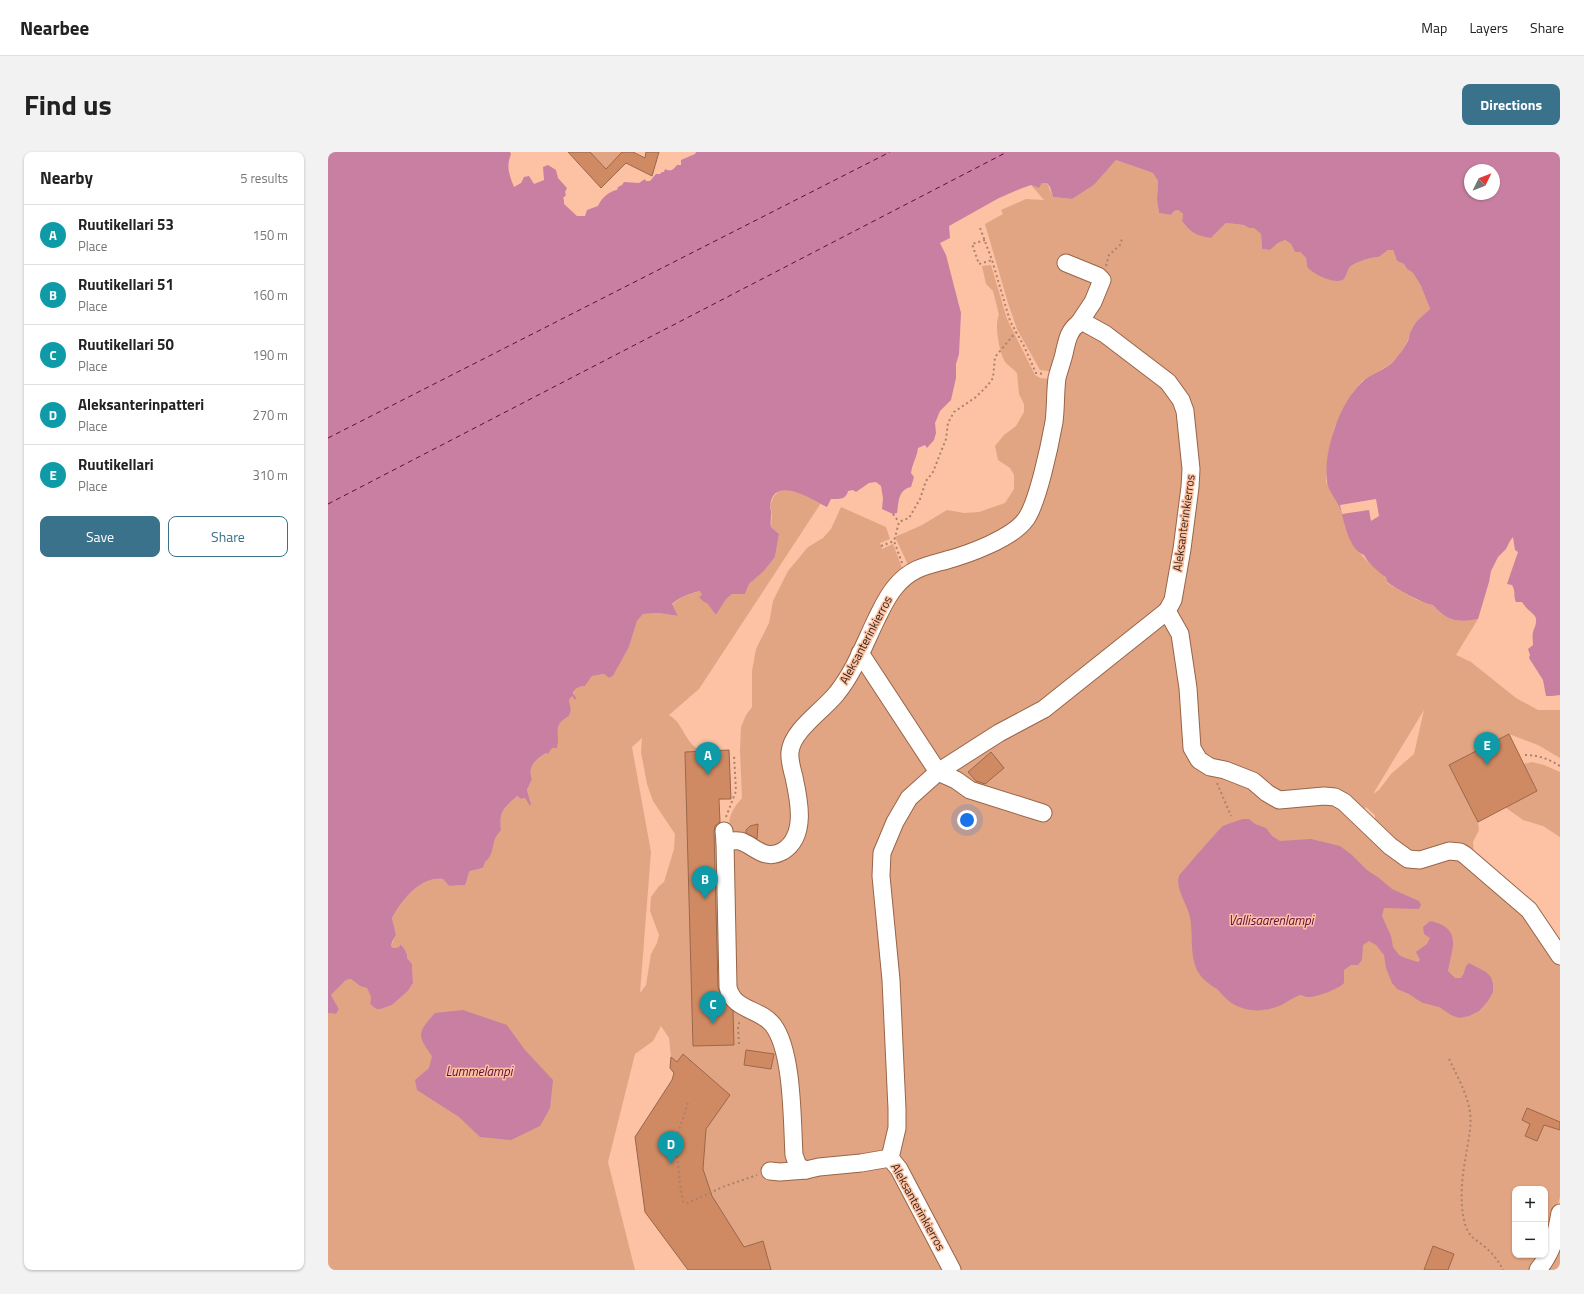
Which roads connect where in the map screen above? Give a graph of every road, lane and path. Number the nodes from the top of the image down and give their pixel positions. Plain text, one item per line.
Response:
1 (980, 228) dead end
2 (1122, 239) dead end
3 (985, 240) junction
4 (992, 260) junction
5 (1066, 262) dead end
6 (1102, 280) junction
7 (1079, 323) junction
8 (1016, 332) junction
9 (1058, 377) junction
10 (893, 514) dead end
11 (899, 522) junction
12 (894, 541) junction
13 (881, 546) dead end
14 (908, 575) junction
15 (1167, 611) junction
16 (860, 653) junction
17 (734, 755) dead end
18 (1525, 755) dead end
19 (1560, 766) edge
20 (1210, 767) junction
21 (938, 772) junction
22 (1043, 813) dead end
23 (1231, 816) dead end
24 (725, 836) junction
25 (1560, 956) edge
26 (745, 1008) junction
27 (739, 1044) dead end
28 (1449, 1059) dead end
29 (688, 1103) dead end
30 (890, 1158) junction
31 (806, 1170) junction
32 (770, 1171) joint
33 (1560, 1213) edge
34 (952, 1270) edge
35 (1503, 1270) edge
36 (1538, 1270) edge

1 - 3 path
2 - 6 path
3 - 4 path
3 - 4 path
4 - 8 path
5 - 6 lane
6 - 7 lane
7 - 9 lane, Aleksanterinkierros
7 - 15 lane, Aleksanterinkierros
8 - 9 path
8 - 11 path
9 - 14 lane, Aleksanterinkierros
10 - 11 path
11 - 12 path
12 - 13 path
12 - 14 path
14 - 16 lane, Aleksanterinkierros
15 - 20 lane
15 - 21 lane
16 - 21 lane
16 - 24 lane, Aleksanterinkierros
17 - 24 path
18 - 19 path
20 - 23 path
20 - 25 lane
21 - 22 lane
21 - 30 lane
24 - 26 lane
26 - 27 path
26 - 31 lane
28 - 35 path
29 - 32 path
30 - 31 lane, Aleksanterinkierros
30 - 34 lane, Aleksanterinkierros
31 - 32 lane, Aleksanterinkierros
33 - 36 lane

